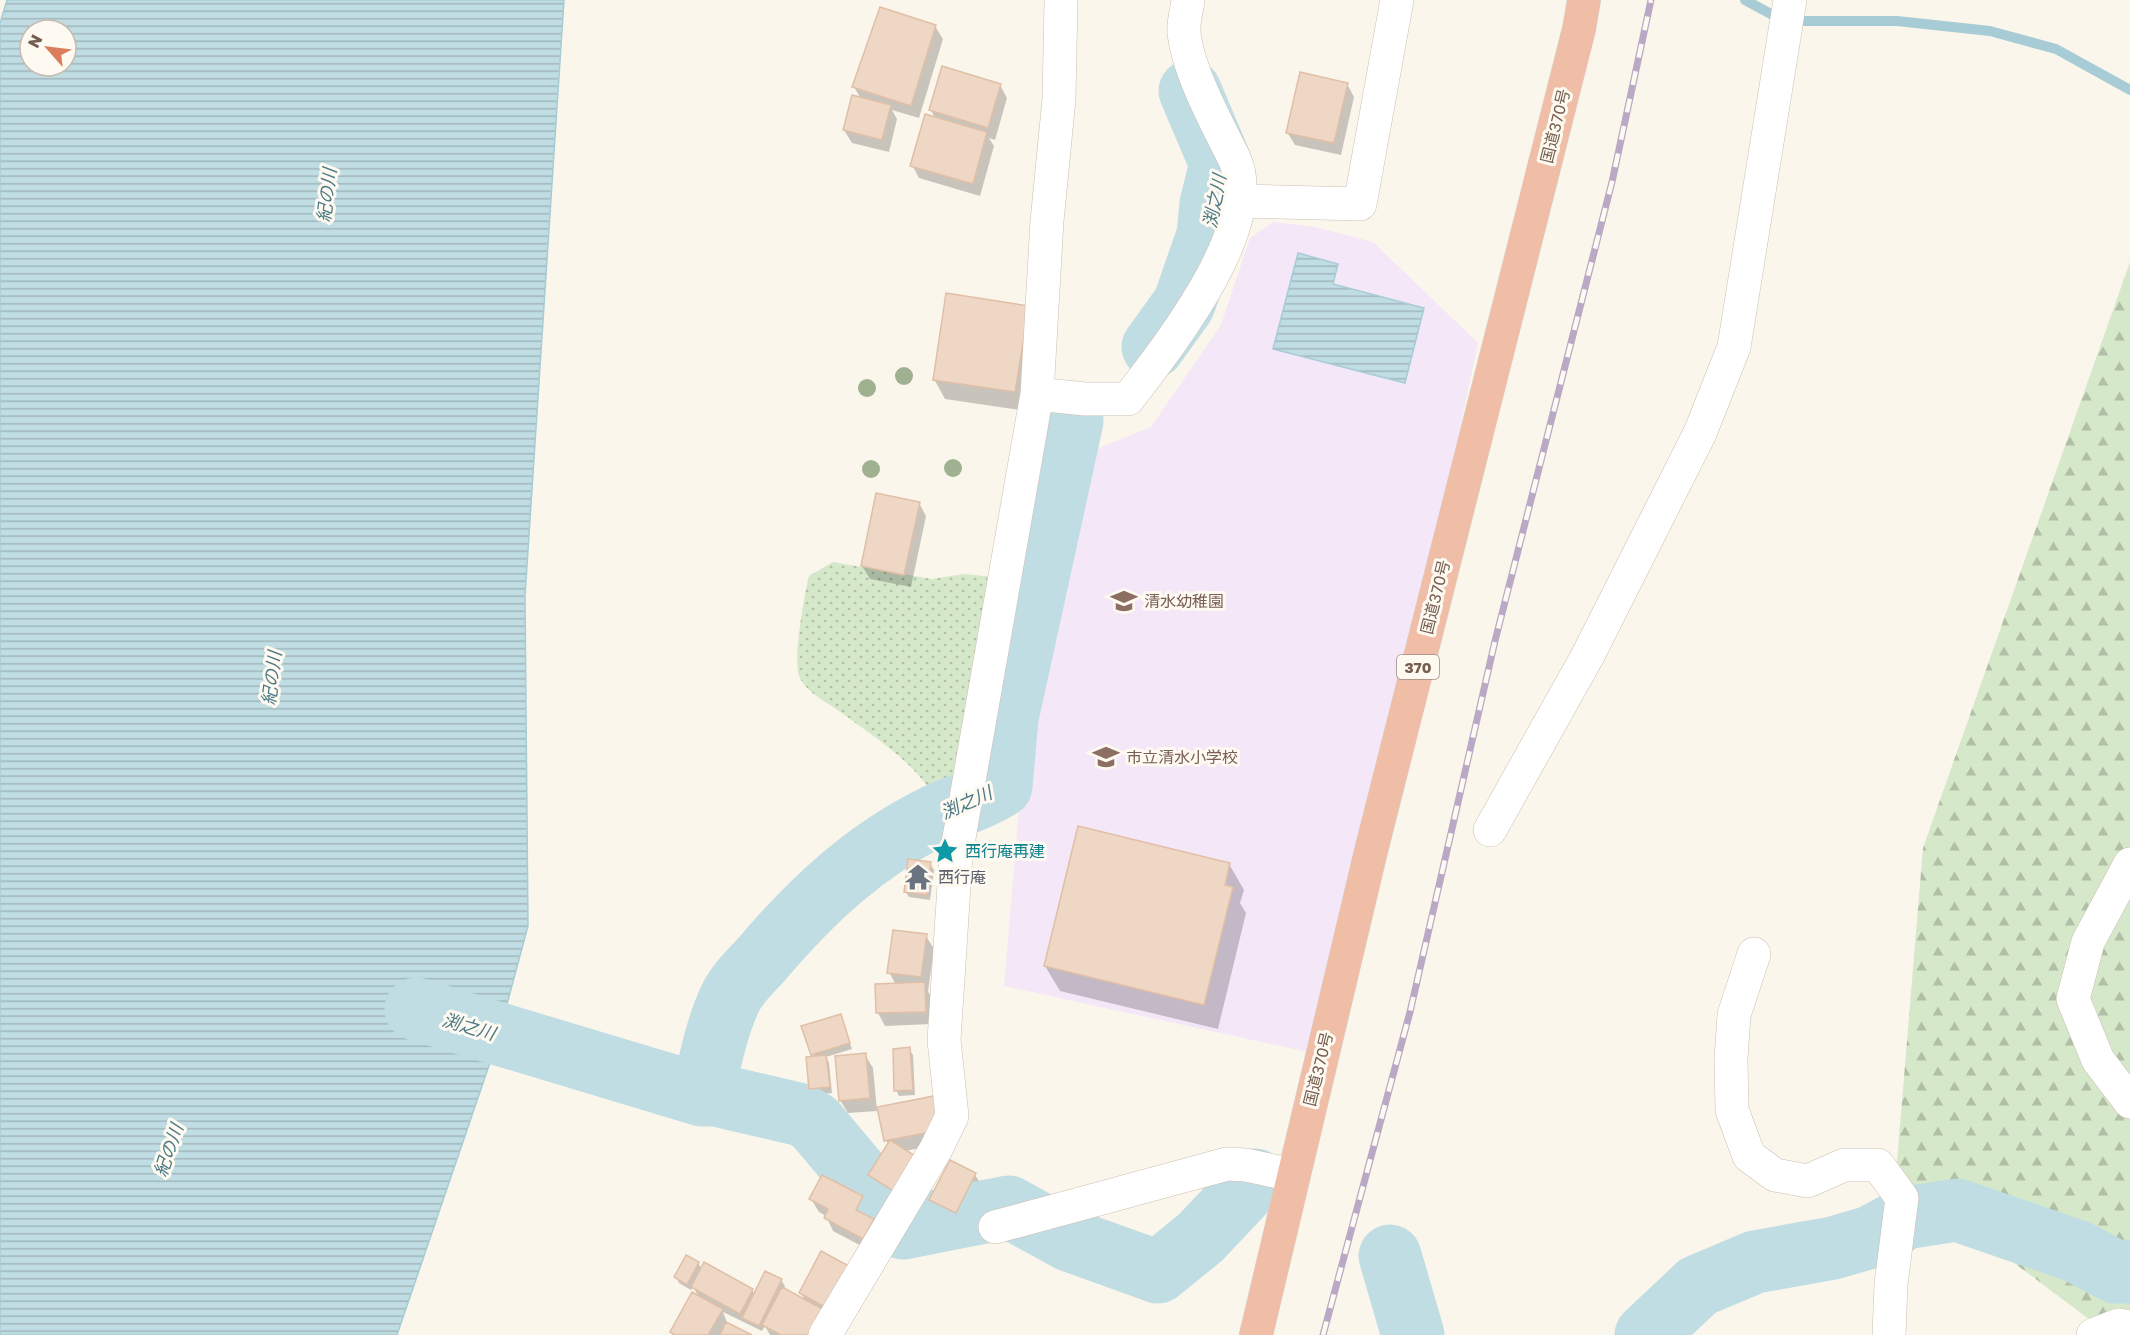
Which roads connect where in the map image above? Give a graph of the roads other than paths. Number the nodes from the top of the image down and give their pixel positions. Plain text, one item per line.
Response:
1 (1061, 0) edge
2 (1188, 0) edge
3 (1397, 0) edge
4 (1584, 0) edge
5 (1790, 0) edge
6 (1241, 201) junction
7 (1037, 394) junction
8 (1490, 830) dead end
9 (2130, 864) edge
10 (1754, 954) dead end
11 (2130, 1102) edge
12 (1292, 1175) junction
13 (1000, 1226) dead end
14 (2130, 1327) edge
15 (825, 1335) edge
16 (1256, 1335) edge
17 (1888, 1335) edge
18 (2093, 1335) edge

1 - 7 street
2 - 6 street
3 - 6 street
4 - 12 highway, 国道370号 / 370
5 - 8 street
6 - 7 street
7 - 15 street
9 - 11 street
10 - 17 street
12 - 13 street
12 - 16 highway, 国道370号 / 370
14 - 18 street

